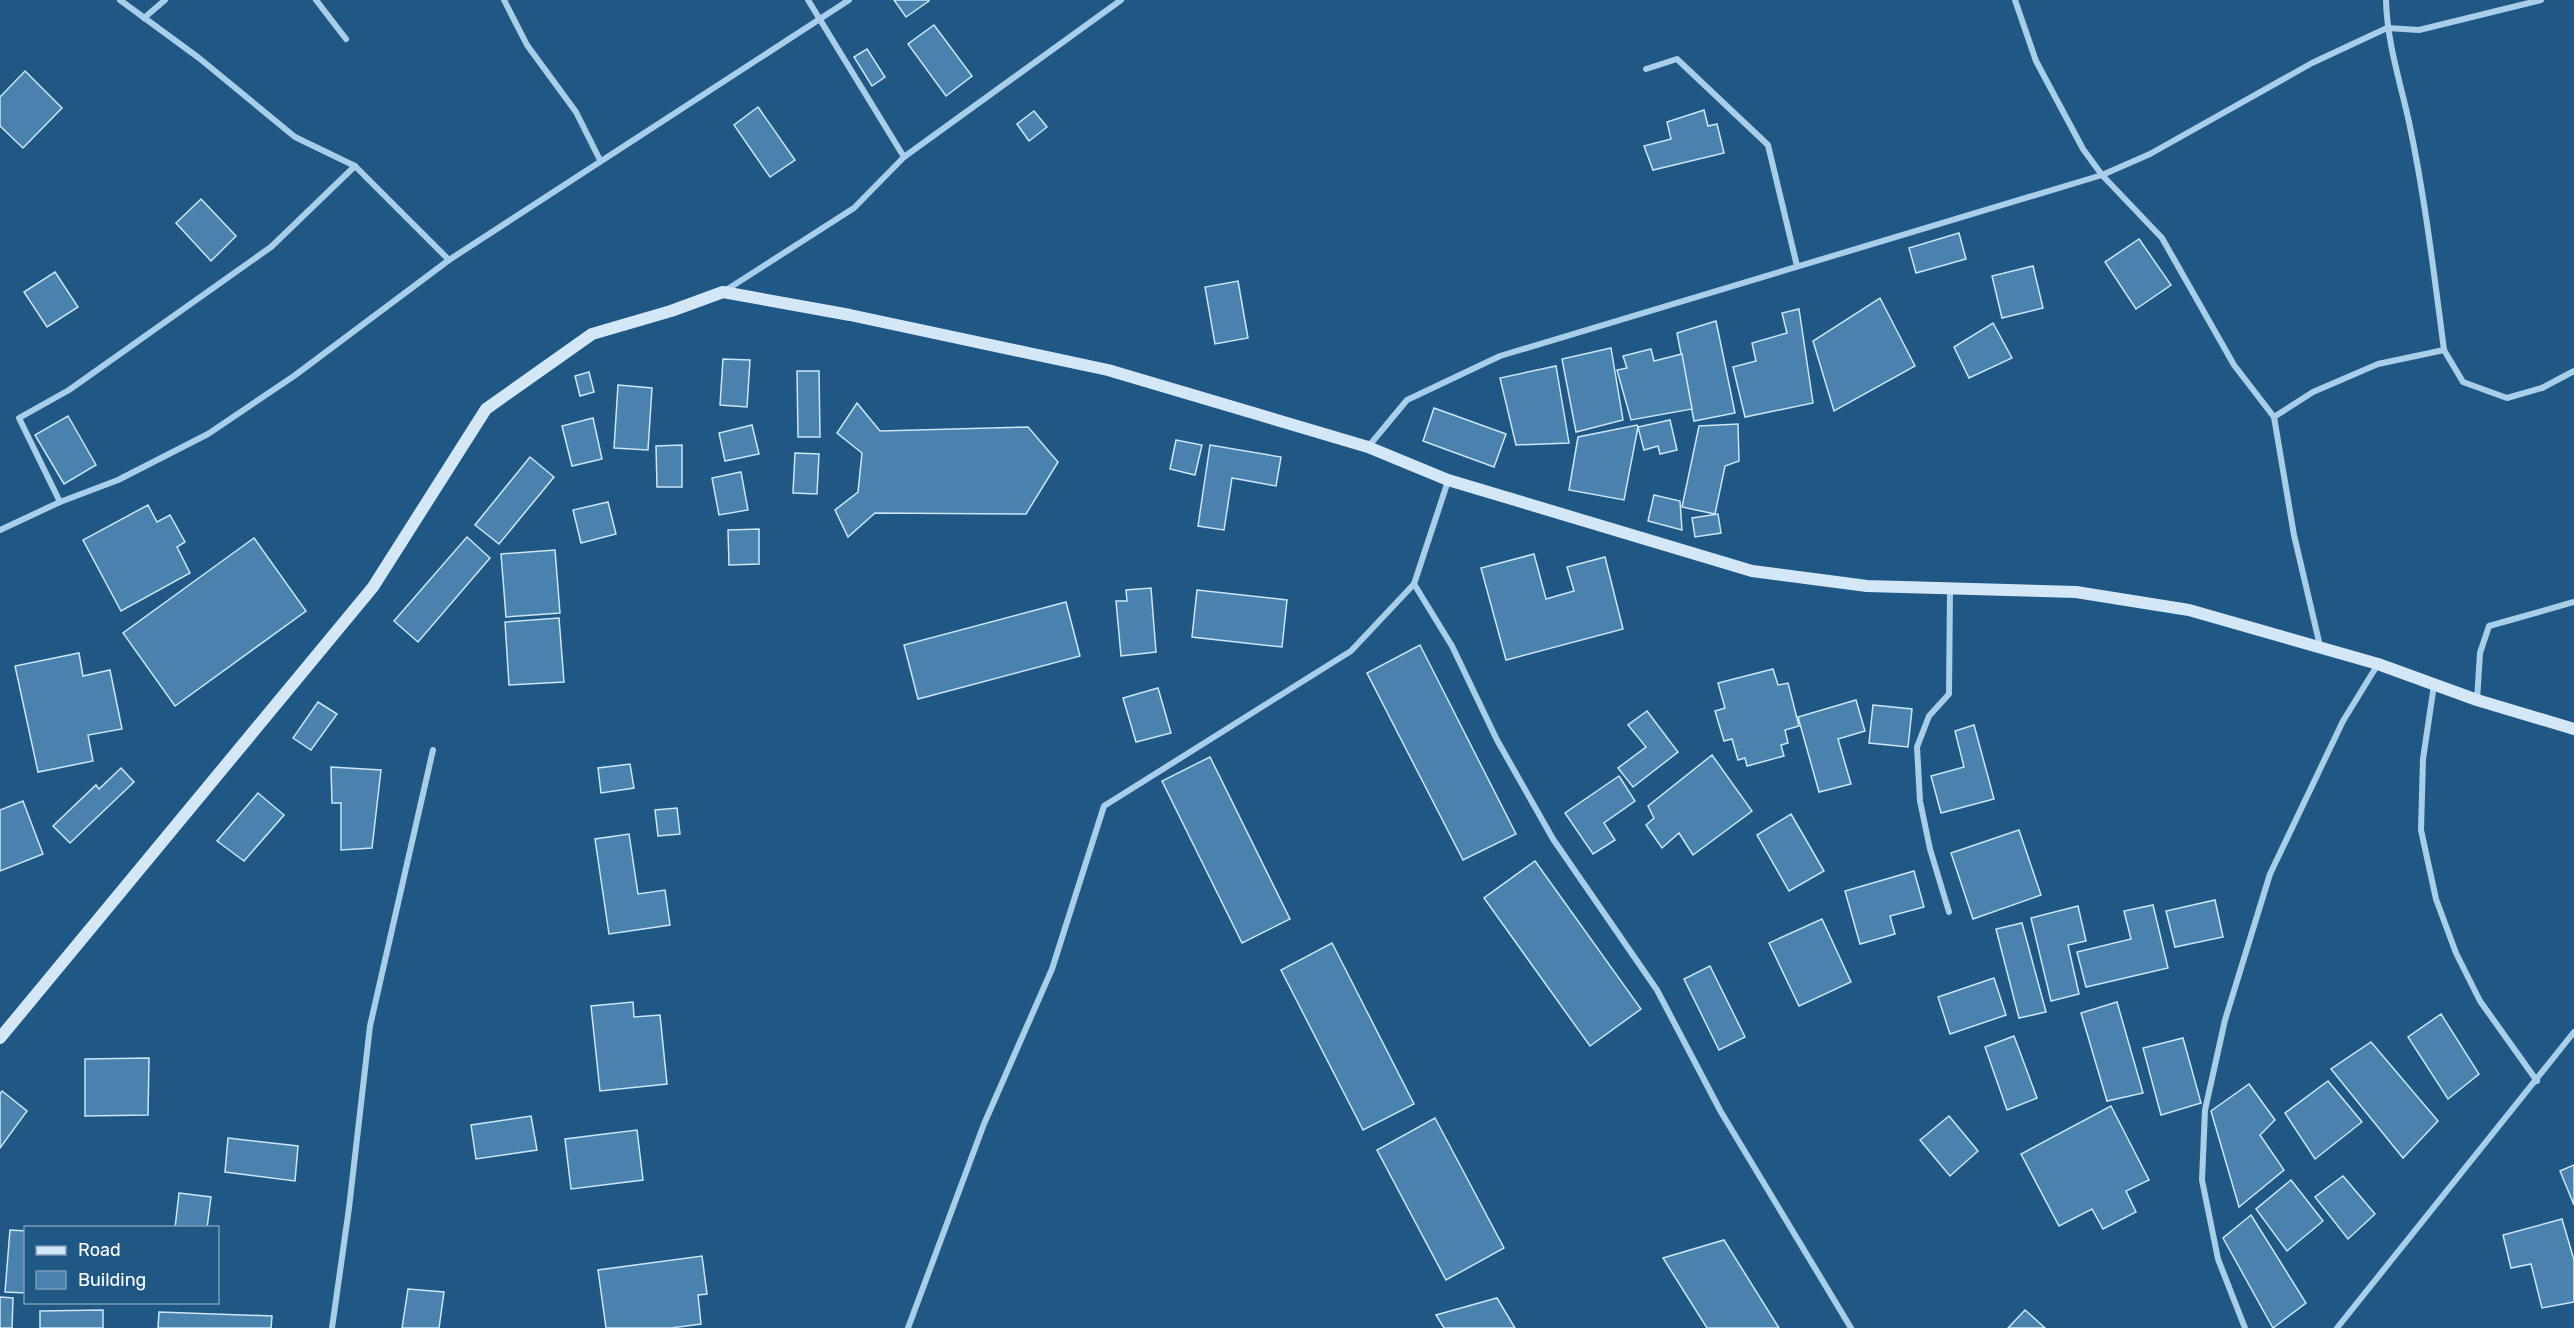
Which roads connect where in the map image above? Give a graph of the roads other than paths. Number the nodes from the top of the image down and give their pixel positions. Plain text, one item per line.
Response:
1 (120, 0) edge
2 (165, 0) edge
3 (315, 0) edge
4 (504, 0) edge
5 (808, 0) edge
6 (849, 0) edge
7 (1121, 0) edge
8 (2015, 0) edge
9 (2386, 0) edge
10 (2541, 0) edge
11 (144, 18) junction
12 (821, 20) junction
13 (2387, 28) junction
14 (346, 39) dead end
15 (1646, 69) dead end
16 (904, 157) junction
17 (600, 160) junction
18 (355, 166) junction
19 (2102, 175) junction
20 (449, 260) junction
21 (1797, 266) junction
22 (723, 292) junction
23 (2444, 350) junction
24 (2574, 371) edge
25 (2274, 417) junction
26 (1368, 447) junction
27 (1448, 480) junction
28 (60, 502) junction
29 (0, 531) edge
30 (1414, 584) junction
31 (1950, 589) junction
32 (2574, 602) edge
33 (2320, 647) junction
34 (2378, 664) junction
35 (2434, 685) junction
36 (2477, 700) junction
37 (2574, 729) edge
38 (433, 750) dead end
39 (1949, 912) dead end
40 (2574, 1032) edge
41 (0, 1038) edge
42 (2537, 1081) junction
43 (332, 1328) edge
44 (908, 1328) edge
45 (1851, 1328) edge
46 (2245, 1328) edge
47 (2337, 1328) edge

1 - 11 street
2 - 11 street
3 - 14 street
4 - 17 street
5 - 12 street
6 - 12 street
7 - 16 street
8 - 19 street
9 - 13 street
10 - 13 street
11 - 18 street
12 - 16 street
12 - 17 street
13 - 19 street
13 - 23 street
15 - 21 street
16 - 22 street
17 - 20 street
18 - 20 street
18 - 28 street
19 - 21 street
19 - 25 street
20 - 28 street
21 - 26 street
22 - 26 main road
22 - 41 main road
23 - 24 street
23 - 25 street
25 - 33 street
26 - 27 main road
27 - 30 street
27 - 31 main road
28 - 29 street
30 - 44 street
30 - 45 street
31 - 33 main road
31 - 39 street
32 - 36 street
33 - 34 main road
34 - 35 main road
34 - 46 street
35 - 36 main road
35 - 42 street
36 - 37 main road
38 - 43 street
40 - 42 street
42 - 47 street

